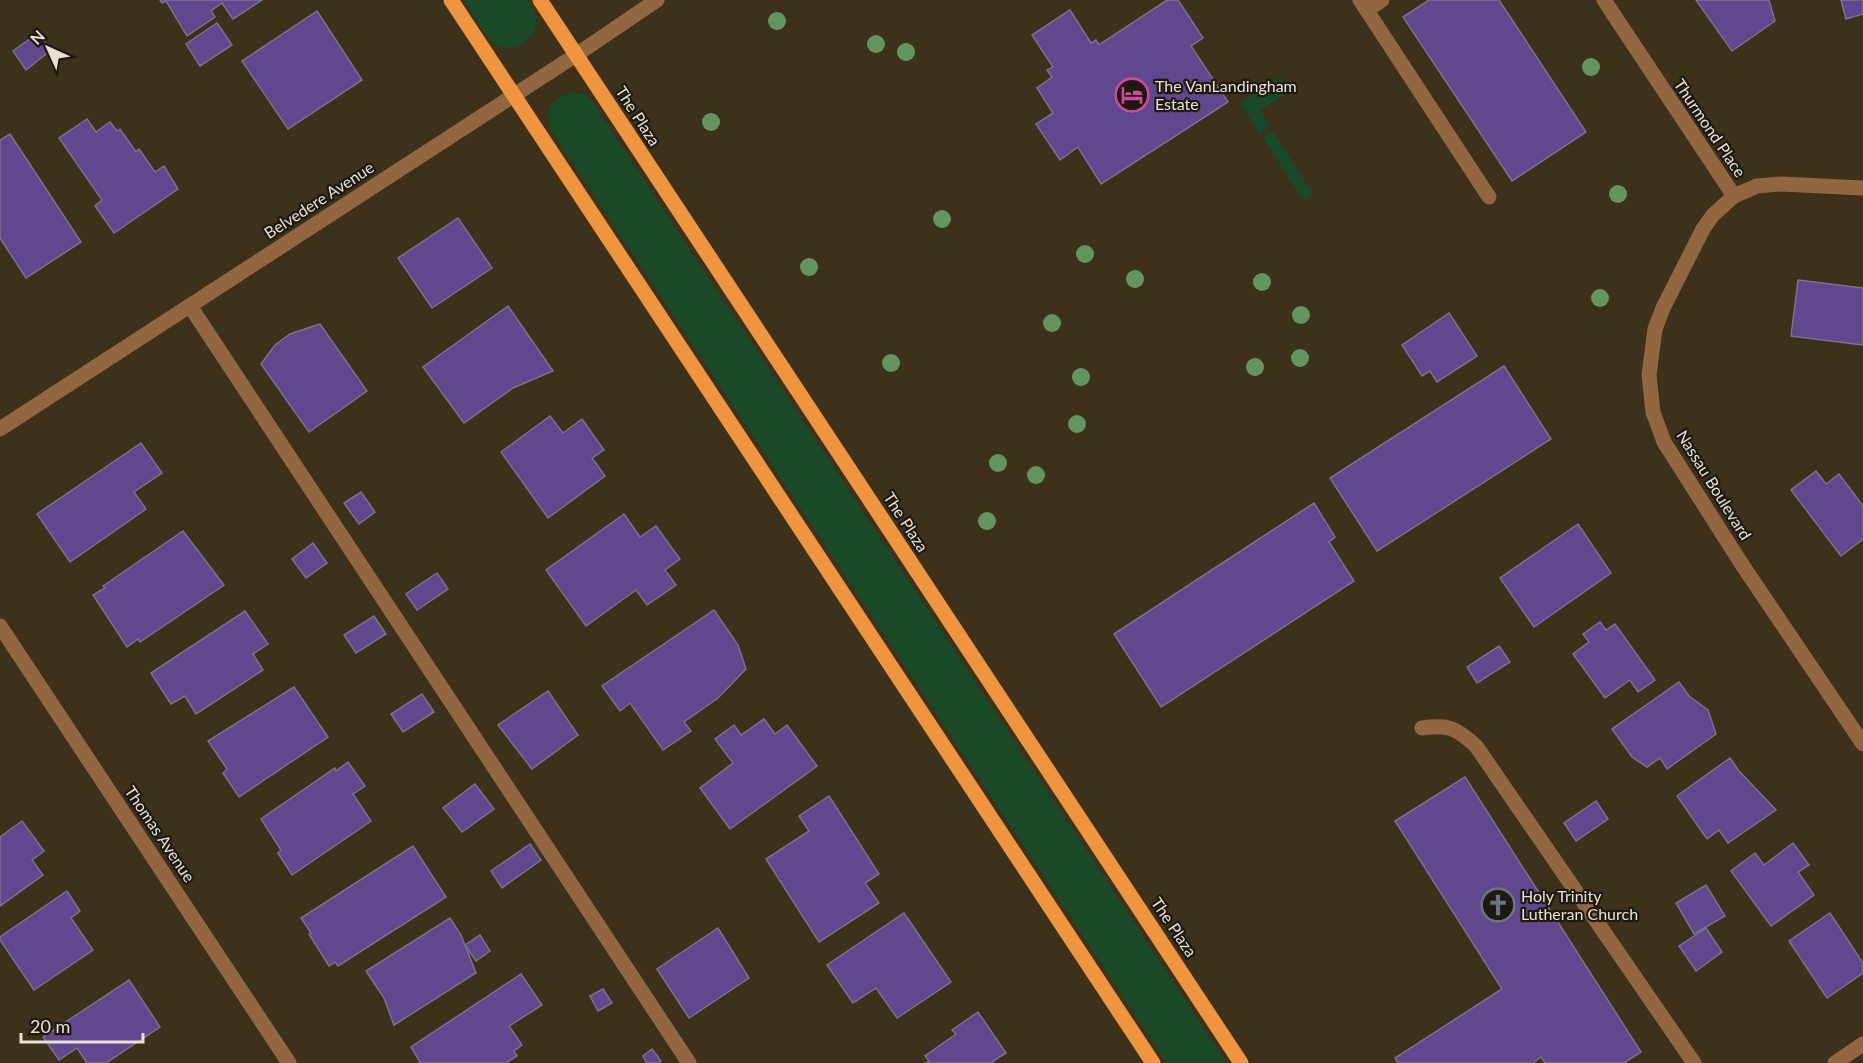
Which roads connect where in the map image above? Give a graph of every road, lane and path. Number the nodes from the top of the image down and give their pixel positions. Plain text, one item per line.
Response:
1 (451, 0) edge
2 (540, 0) edge
3 (657, 0) edge
4 (1382, 0) edge
5 (1604, 0) edge
6 (1363, 5) edge
7 (576, 55) junction
8 (514, 95) junction
9 (1863, 188) edge
10 (1734, 196) junction
11 (1490, 197) dead end
12 (190, 306) junction
13 (0, 429) edge
14 (0, 626) edge
15 (1422, 728) dead end
16 (1863, 744) edge
17 (1863, 1044) edge
18 (289, 1063) edge
19 (689, 1063) edge
20 (1153, 1063) edge
21 (1241, 1063) edge
22 (1694, 1063) edge
23 (1835, 1063) edge

1 - 8 main road
2 - 7 main road, The Plaza
3 - 7 street, Belvedere Avenue
4 - 6 street
5 - 10 street, Thurmond Place
6 - 11 street
7 - 8 street, Belvedere Avenue
7 - 21 main road, The Plaza
8 - 12 street, Belvedere Avenue
8 - 20 main road
9 - 10 street, Thurmond Place
10 - 16 street, Nassau Boulevard
12 - 13 street, Belvedere Avenue
12 - 19 street
14 - 18 street, Thomas Avenue
15 - 22 street
17 - 23 street

